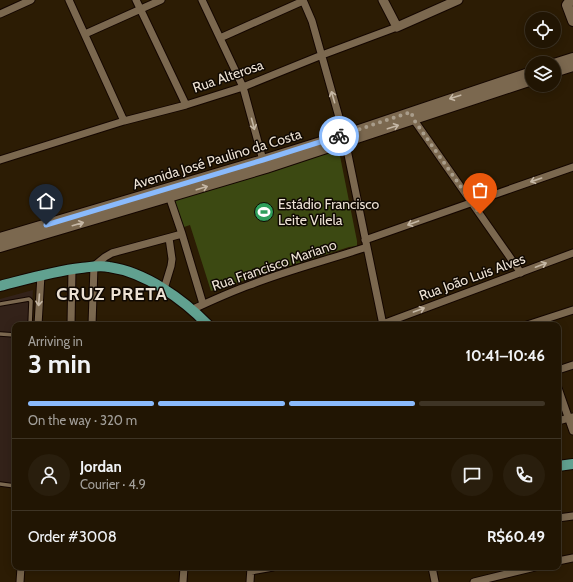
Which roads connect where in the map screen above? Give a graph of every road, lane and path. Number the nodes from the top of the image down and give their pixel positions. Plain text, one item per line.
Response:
1 (30, 0) edge
2 (69, 0) edge
3 (136, 0) edge
4 (161, 0) edge
5 (202, 0) edge
6 (303, 0) edge
7 (383, 0) edge
8 (458, 0) edge
9 (568, 2) edge
10 (140, 10) junction
11 (0, 14) edge
12 (573, 21) edge
13 (397, 27) junction
14 (85, 34) junction
15 (220, 38) junction
16 (322, 55) junction
17 (573, 58) edge
18 (561, 62) edge
19 (573, 66) edge
20 (561, 70) edge
21 (525, 75) edge
22 (525, 82) edge
23 (243, 87) junction
24 (186, 105) junction
25 (413, 116) junction
26 (124, 121) junction
27 (344, 138) junction
28 (0, 160) edge
29 (264, 164) junction
30 (573, 167) edge
31 (168, 193) junction
32 (471, 202) junction
33 (182, 234) junction
34 (0, 238) edge
35 (169, 238) junction
36 (366, 244) junction
37 (0, 247) edge
38 (573, 253) edge
39 (94, 266) junction
40 (72, 269) junction
41 (521, 273) junction
42 (41, 275) junction
43 (0, 286) edge
44 (164, 289) junction
45 (0, 304) edge
46 (203, 304) junction
47 (191, 310) junction
48 (573, 310) edge
49 (30, 322) edge
50 (38, 322) edge
51 (71, 322) edge
52 (92, 322) edge
53 (204, 322) edge
54 (381, 322) edge
55 (390, 322) edge
56 (540, 322) edge
57 (0, 334) edge
58 (12, 335) edge
59 (573, 365) edge
60 (561, 369) edge
61 (561, 395) edge
62 (571, 417) edge
63 (561, 420) edge
64 (573, 431) edge
65 (573, 464) edge
66 (561, 466) edge
67 (0, 484) edge
68 (12, 486) edge
69 (573, 516) edge
70 (561, 518) edge
71 (573, 558) edge
72 (561, 561) edge
73 (21, 570) edge
74 (184, 570) edge
75 (251, 570) edge
76 (433, 570) edge
77 (523, 570) edge
78 (20, 582) edge
79 (183, 582) edge
80 (250, 582) edge
81 (435, 582) edge
82 (474, 582) edge

1 - 11 street
2 - 14 street
3 - 10 street
4 - 10 street
5 - 15 street
6 - 15 street
6 - 16 street
7 - 13 street
8 - 13 street, Rua Alterosa
9 - 12 main road
10 - 14 street
10 - 24 street
13 - 16 street, Rua Alterosa
14 - 26 street
15 - 23 street
16 - 23 street, Rua Alterosa
27 -> 16 street
17 - 18 main road
19 - 20 main road
21 -> 25 main road, Avenida José Paulino da Costa
22 - 25 main road, Avenida José Paulino da Costa
23 - 24 street, Rua Alterosa
23 -> 29 street
24 - 26 street, Rua Alterosa
25 - 27 main road, Avenida José Paulino da Costa
25 - 32 street
26 - 28 street, Rua Alterosa
27 - 29 main road, Avenida José Paulino da Costa
27 - 36 street
29 - 31 main road, Avenida José Paulino da Costa
30 -> 32 street, Rua Francisco Mariano
31 - 33 street
31 - 34 main road, Avenida José Paulino da Costa
37 -> 31 main road, Avenida José Paulino da Costa
32 -> 36 street, Rua Francisco Mariano
32 - 41 street
33 - 35 street
33 - 46 street
35 - 39 street
35 - 44 street
36 - 46 street, Rua Francisco Mariano
36 - 54 street
41 -> 38 street, Rua João Luis Alves
39 - 40 main road
39 - 44 main road
39 - 52 street
40 - 42 main road
40 - 51 street
55 -> 41 street, Rua João Luis Alves
42 - 43 main road
42 -> 50 street
44 - 47 main road
45 - 49 lane
46 - 47 street, Rua Francisco Mariano
47 - 53 main road
48 - 56 street
57 - 58 lane
59 - 60 street
61 - 62 street
62 - 63 street
62 - 64 street
65 - 66 main road
67 - 68 lane
69 - 70 street
71 - 72 street
73 - 78 street
74 - 79 street
75 - 80 street
76 - 81 street
77 - 82 street

